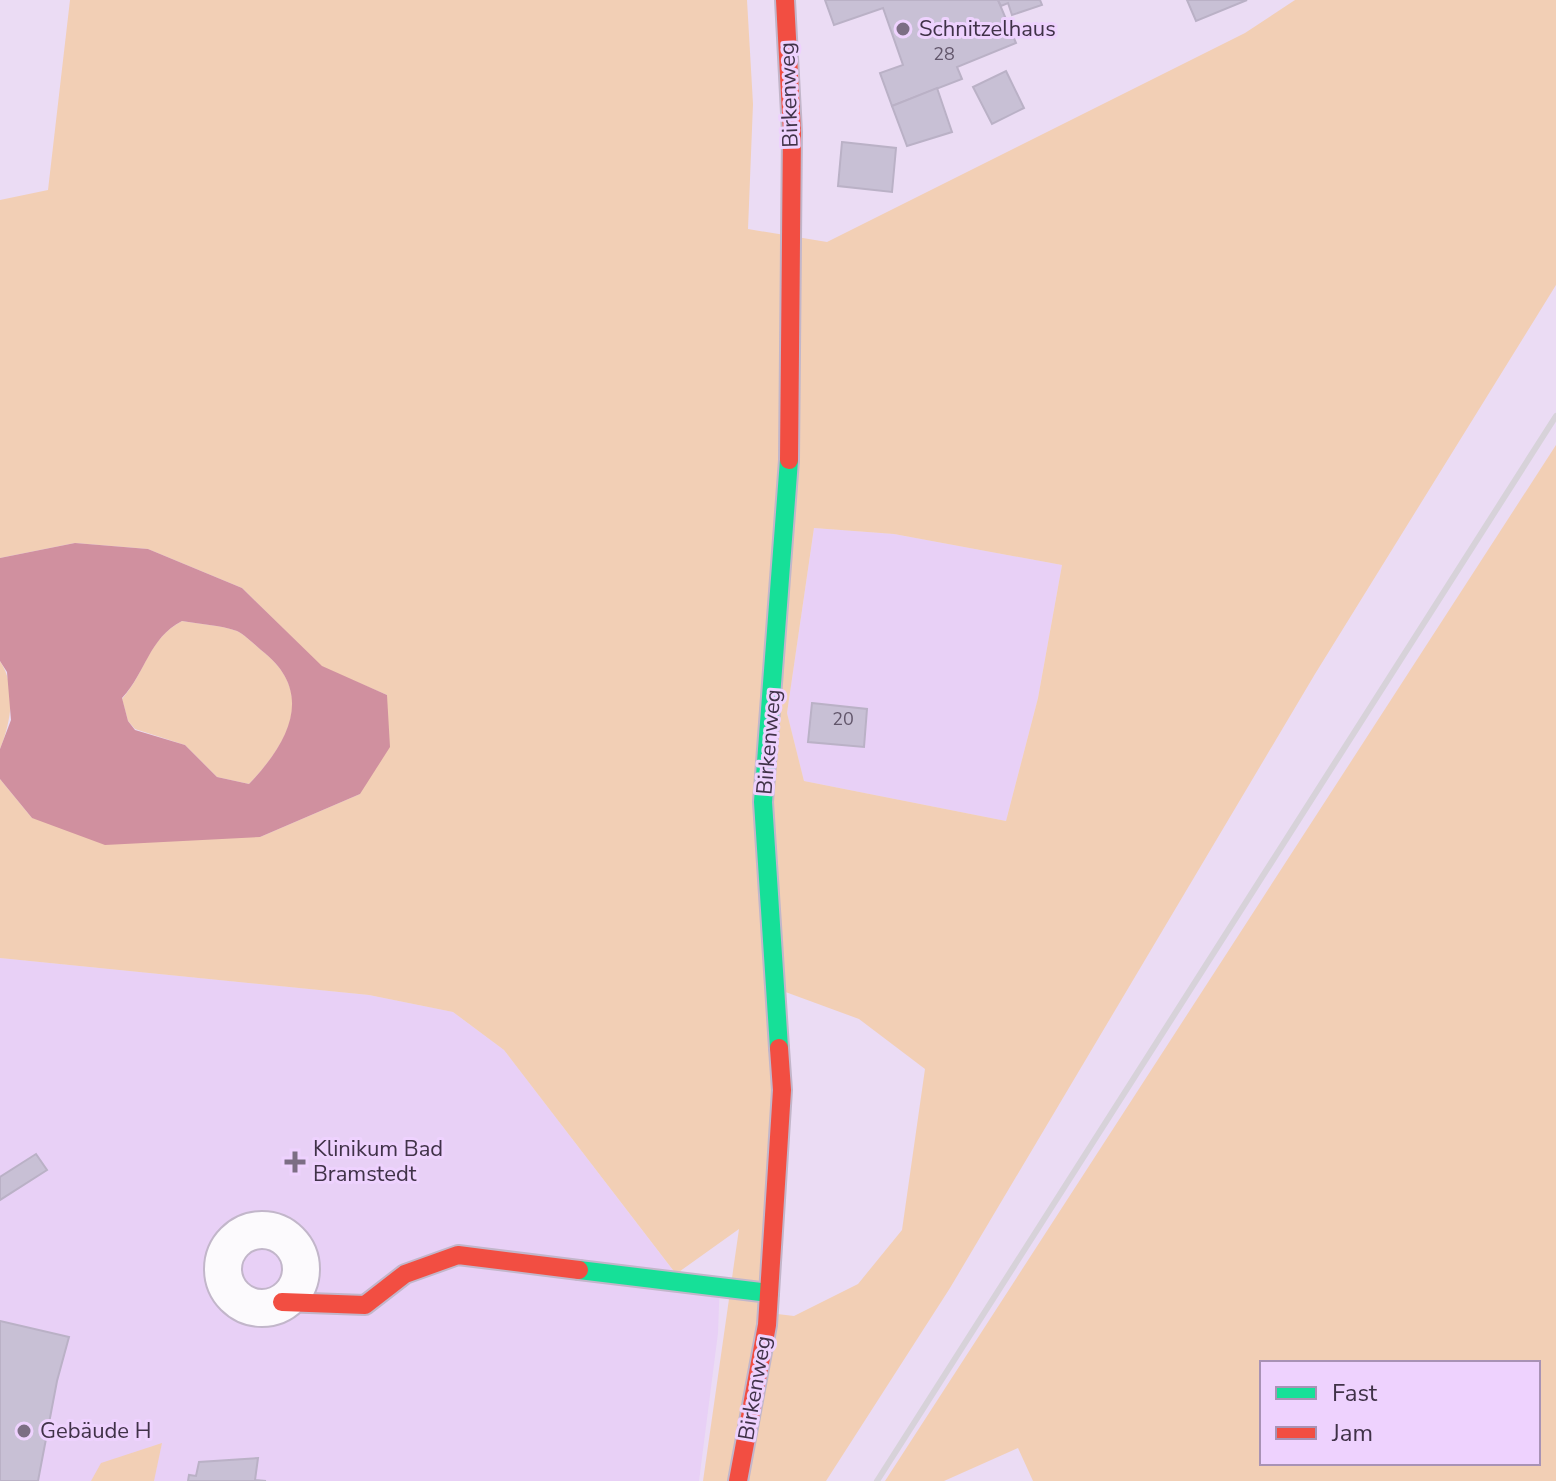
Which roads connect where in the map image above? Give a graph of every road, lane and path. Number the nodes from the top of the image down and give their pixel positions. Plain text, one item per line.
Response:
1 (785, 0) edge
2 (769, 1293) junction
3 (282, 1302) dead end
4 (738, 1481) edge

1 - 2 street, Birkenweg
2 - 3 street
2 - 4 street, Birkenweg

